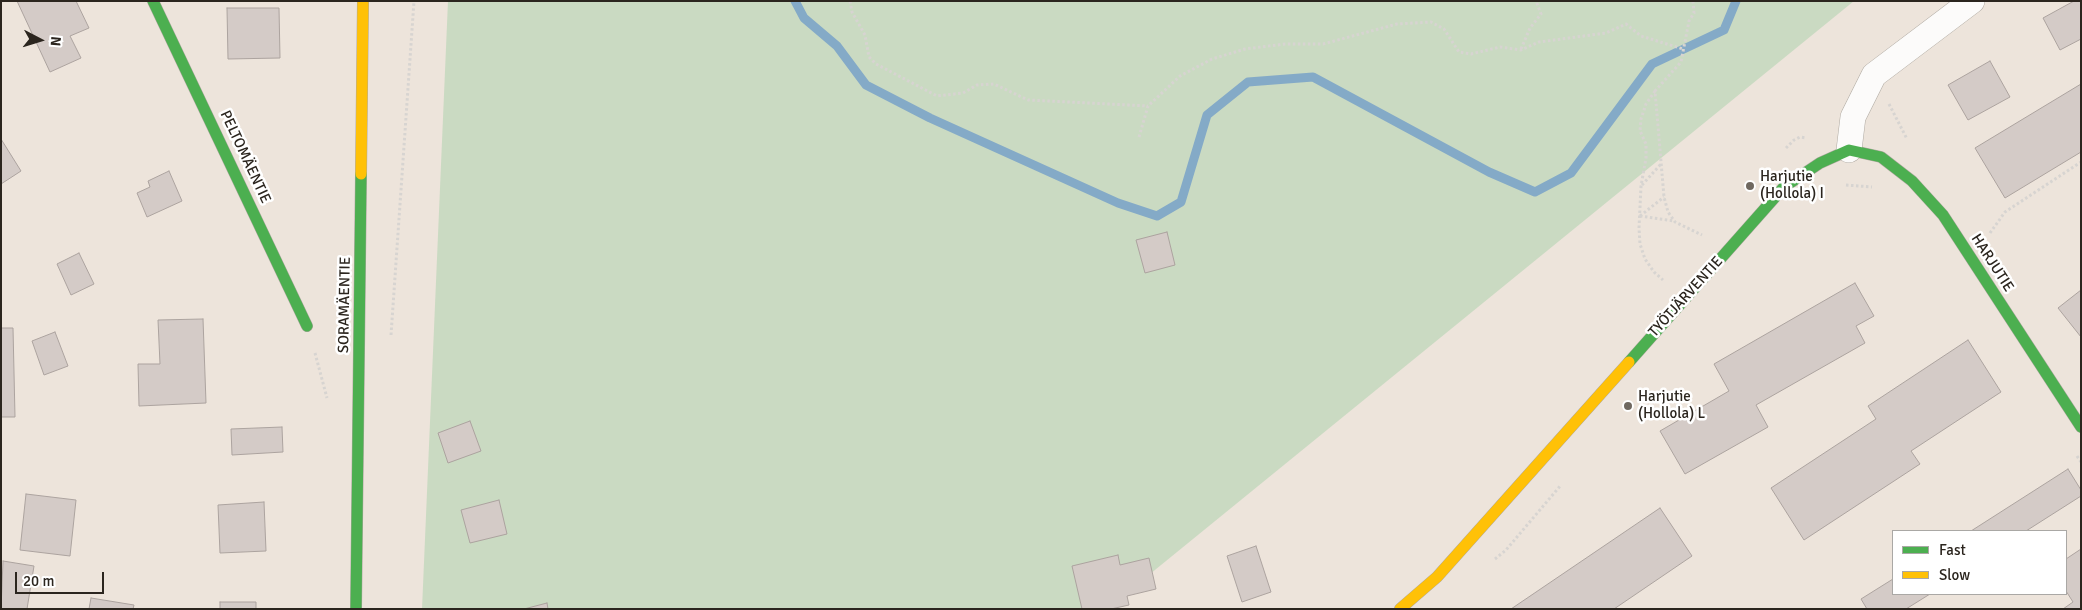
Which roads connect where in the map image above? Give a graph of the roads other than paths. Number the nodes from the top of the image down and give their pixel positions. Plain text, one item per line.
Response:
1 (153, 1) edge
2 (363, 1) edge
3 (1972, 1) edge
4 (1848, 150) junction
5 (308, 326) road end
6 (2081, 427) edge
7 (356, 609) edge
8 (1400, 609) edge

1 - 5 street, PELTOMÄENTIE
2 - 7 street, SORAMÄENTIE
3 - 4 street
4 - 6 street, HARJUTIE
4 - 8 street, TYÖTJÄRVENTIE

